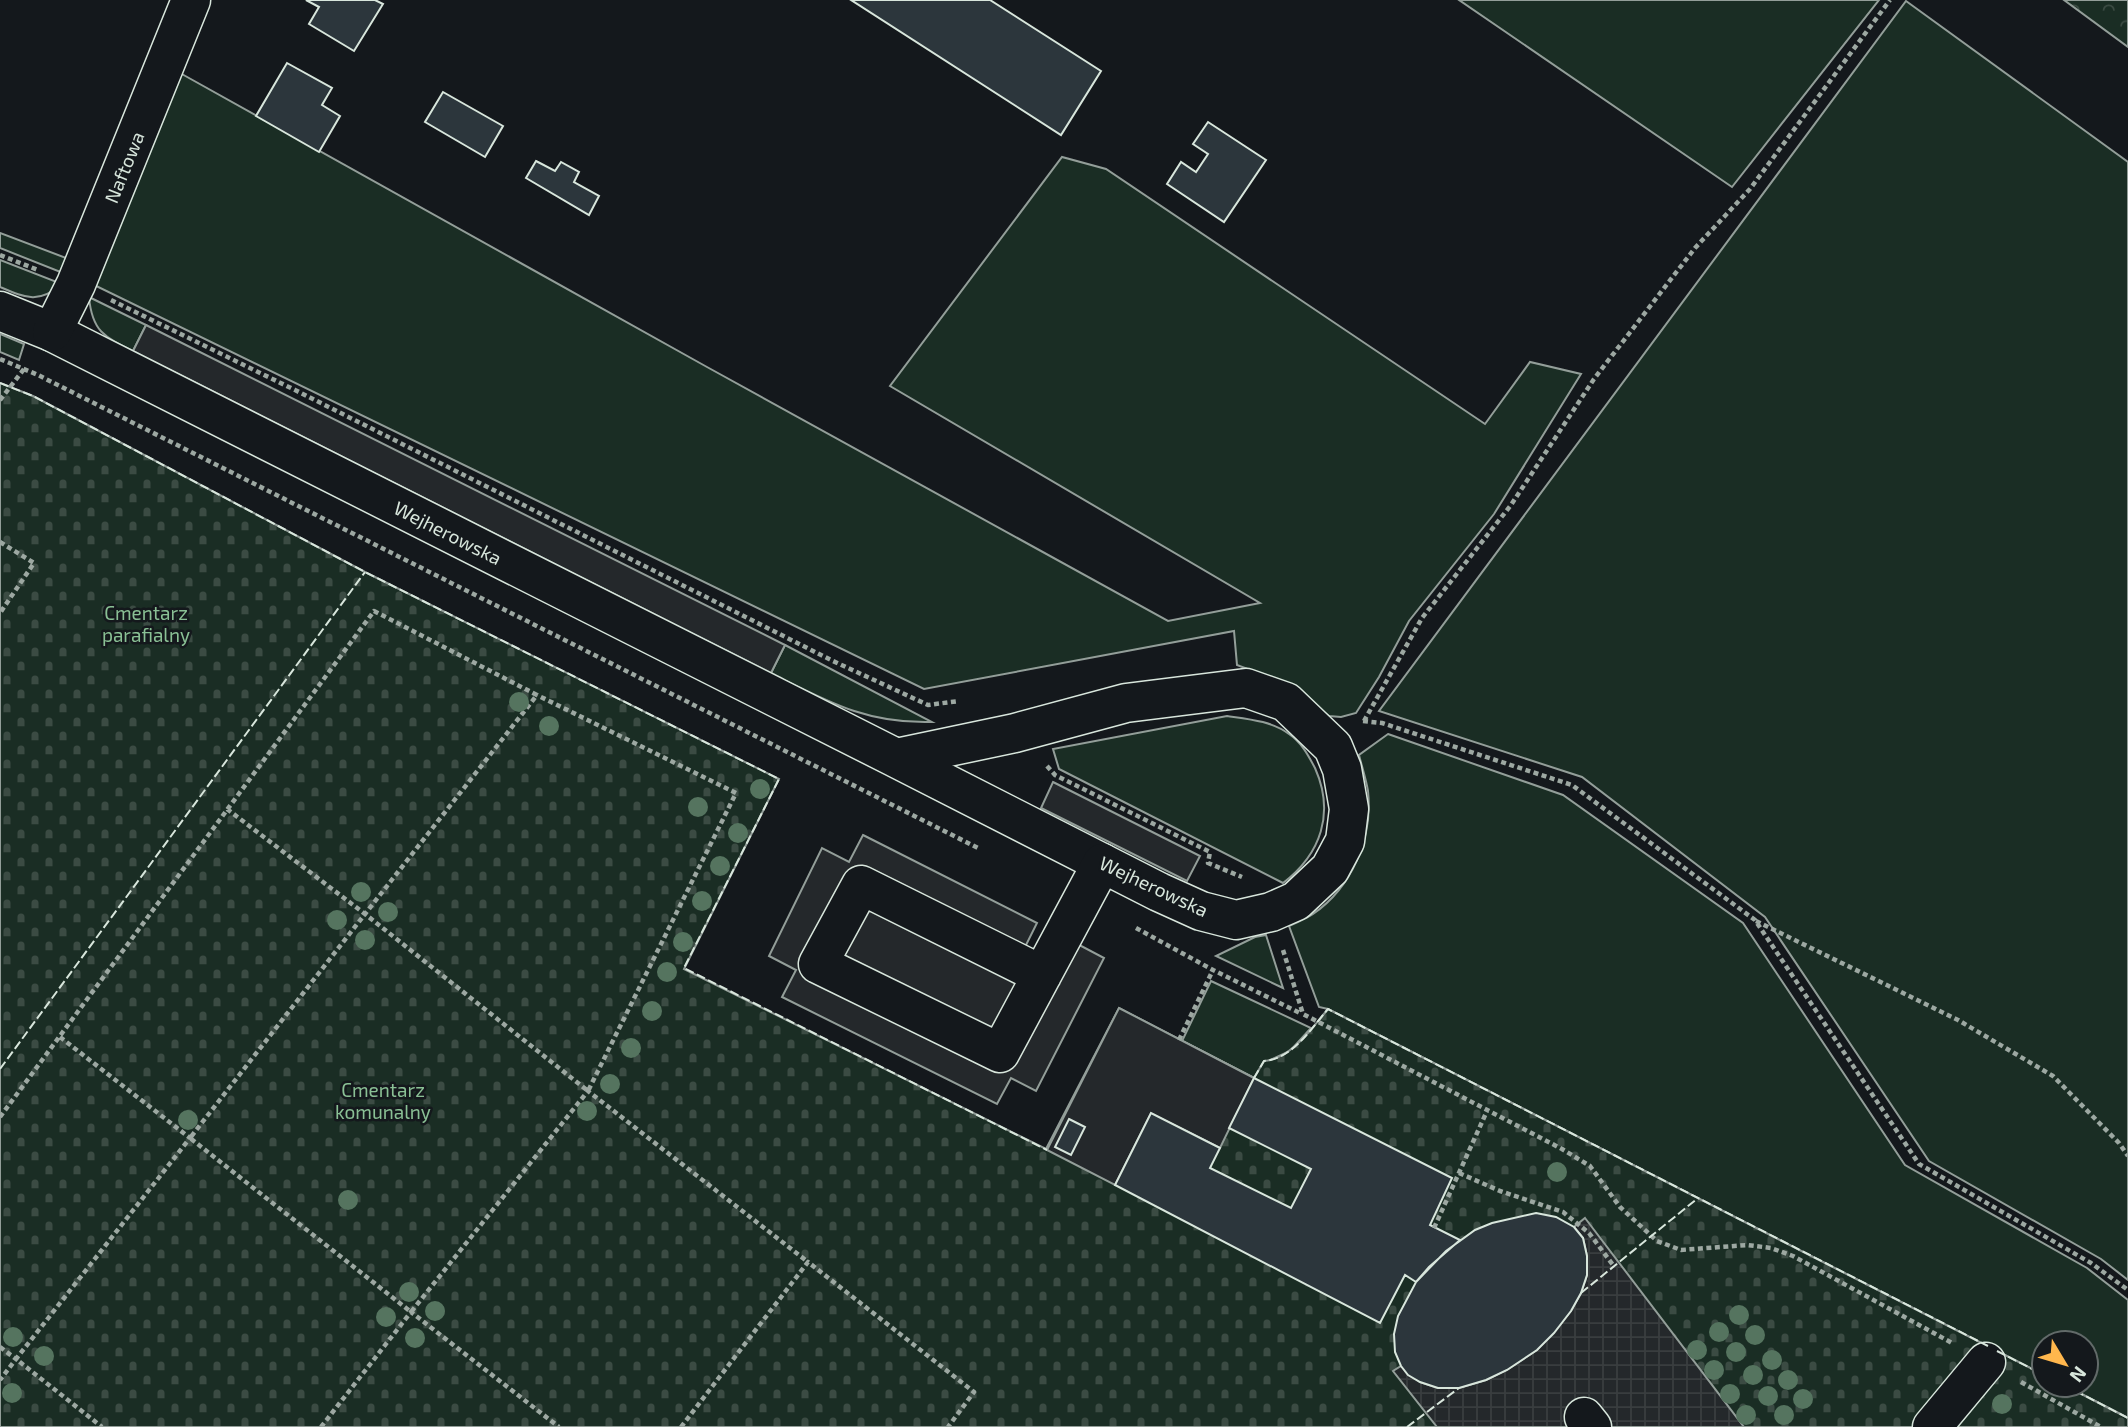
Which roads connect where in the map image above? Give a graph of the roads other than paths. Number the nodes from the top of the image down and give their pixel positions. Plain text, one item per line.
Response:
1 (191, 0) edge
2 (0, 311) edge
3 (52, 332) junction
4 (896, 758) junction
5 (1102, 863) junction
6 (1042, 975) junction
7 (1986, 1362) road end
8 (1932, 1427) edge

1 - 3 street, Naftowa
2 - 3 street, Wejherowska
3 - 4 street, Wejherowska
4 - 5 street, Wejherowska
4 - 5 street, Wejherowska
5 - 6 street
6 - 6 street
7 - 8 street

